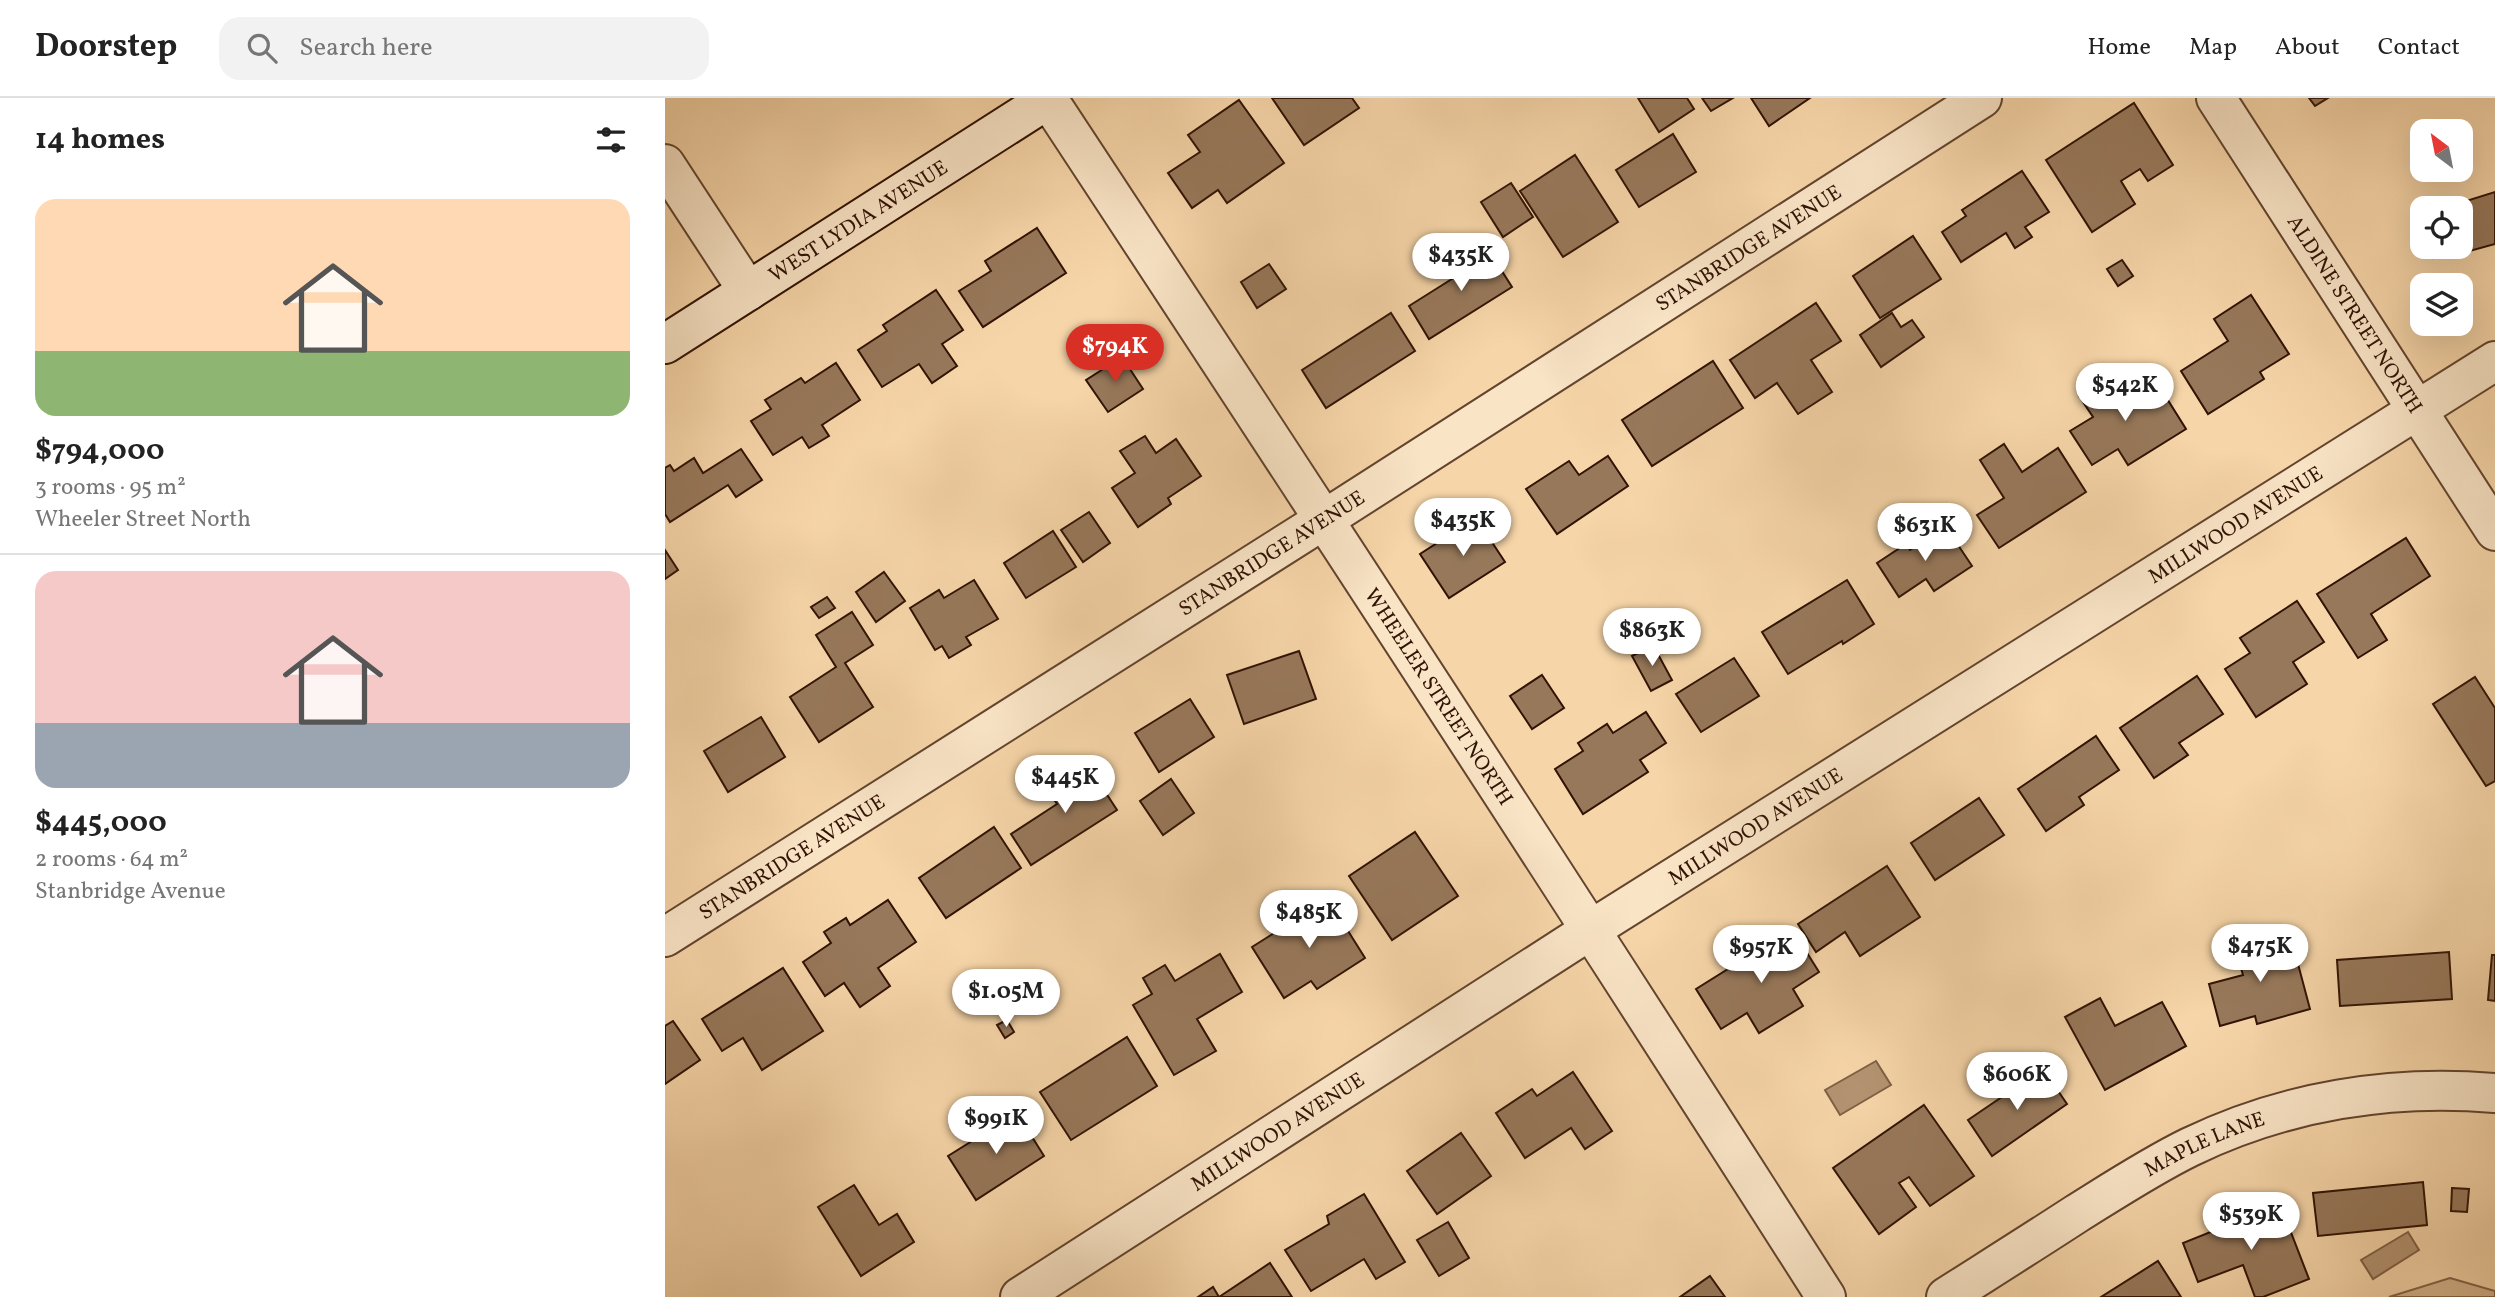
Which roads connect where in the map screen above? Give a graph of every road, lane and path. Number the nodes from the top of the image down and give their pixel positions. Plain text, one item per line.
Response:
1 (1982, 98) edge
2 (2216, 98) edge
3 (1049, 99) edge
4 (665, 163) edge
5 (748, 291) junction
6 (665, 344) edge
7 (2495, 361) edge
8 (2416, 409) junction
9 (1325, 519) junction
10 (2495, 531) edge
11 (1592, 929) junction
12 (665, 937) edge
13 (2495, 1093) edge
14 (1020, 1297) edge
15 (1826, 1297) edge
16 (1946, 1297) edge

1 - 9 street, STANBRIDGE AVENUE
2 - 8 street, ALDINE STREET NORTH
3 - 5 street, WEST LYDIA AVENUE
3 - 9 street, WHEELER STREET NORTH
4 - 5 street
5 - 6 street, WEST LYDIA AVENUE
7 - 8 street, MILLWOOD AVENUE
8 - 10 street, ALDINE STREET NORTH
8 - 11 street, MILLWOOD AVENUE
9 - 11 street, WHEELER STREET NORTH
9 - 12 street, STANBRIDGE AVENUE
11 - 14 street, MILLWOOD AVENUE
11 - 15 street, WHEELER STREET NORTH
13 - 16 street, MAPLE LANE

